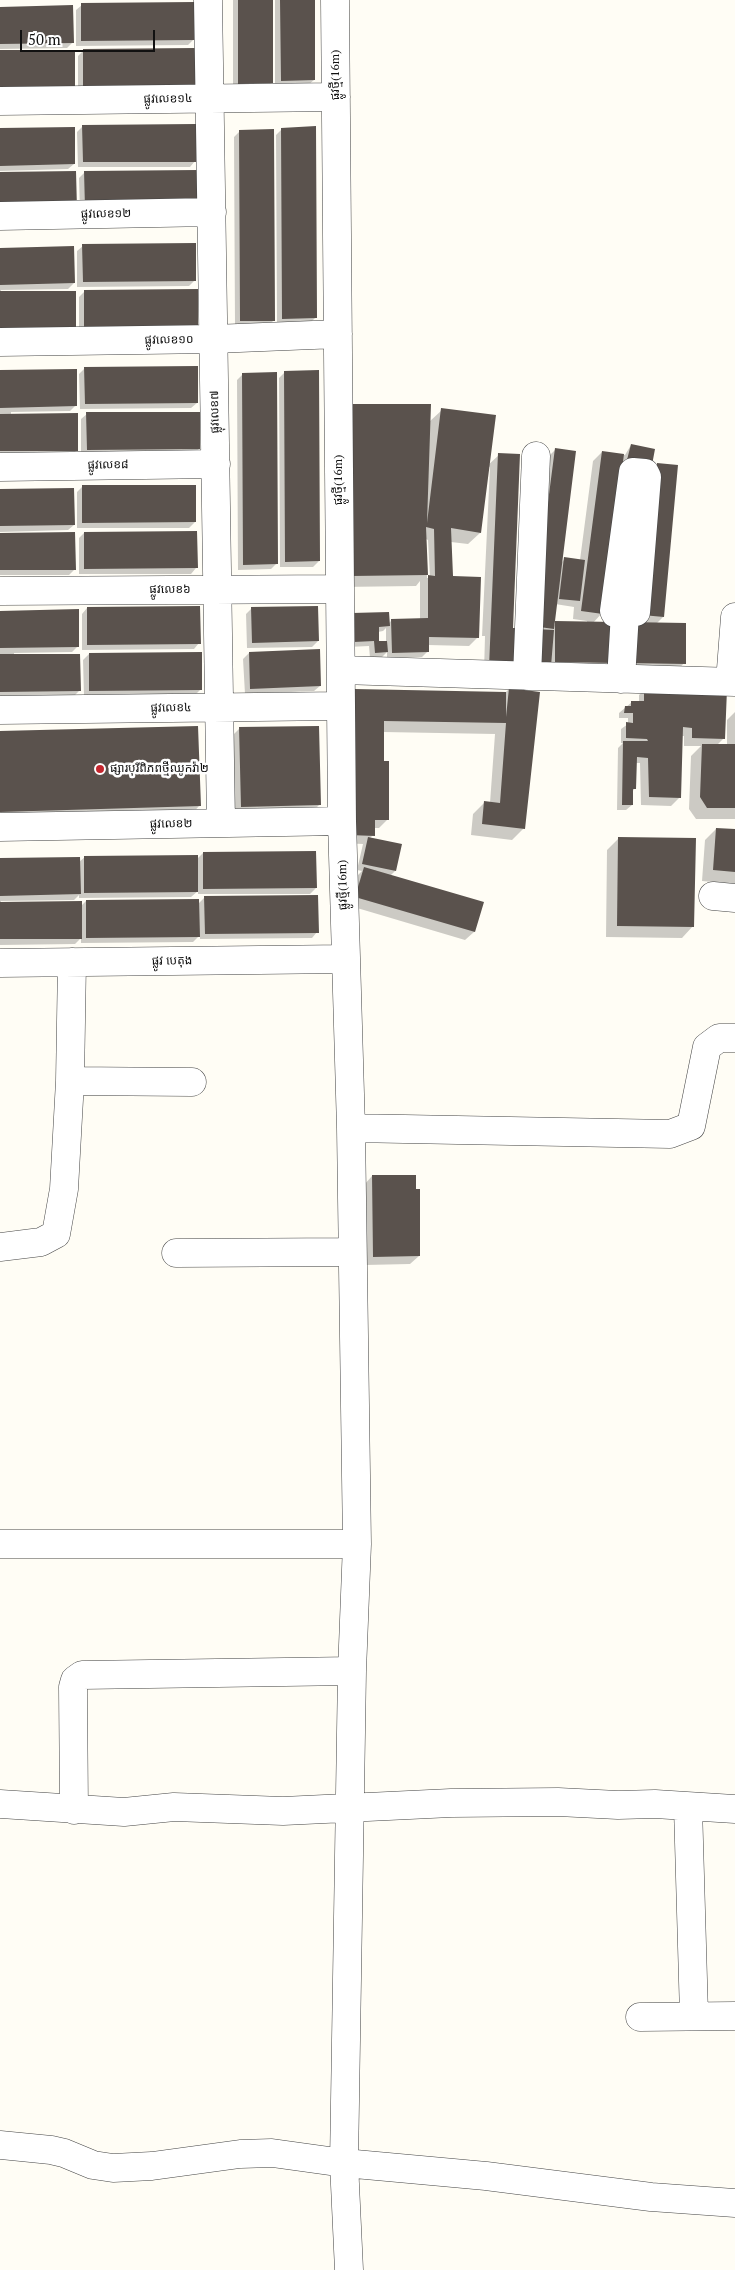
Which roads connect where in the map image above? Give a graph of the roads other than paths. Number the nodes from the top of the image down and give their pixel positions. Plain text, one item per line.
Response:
1 (208, 0) edge
2 (335, 0) edge
3 (336, 97) junction
4 (210, 98) junction
5 (0, 100) edge
6 (212, 212) junction
7 (0, 216) edge
8 (338, 334) junction
9 (214, 339) junction
10 (0, 342) edge
11 (536, 456) dead end
12 (216, 464) junction
13 (0, 467) edge
14 (217, 589) junction
15 (340, 589) junction
16 (0, 591) edge
17 (625, 613) dead end
18 (735, 616) edge
19 (340, 670) junction
20 (527, 676) junction
21 (621, 679) junction
22 (733, 682) edge
23 (341, 706) junction
24 (219, 708) junction
25 (0, 710) edge
26 (342, 821) junction
27 (221, 823) junction
28 (0, 828) edge
29 (344, 959) junction
30 (72, 962) junction
31 (0, 963) edge
32 (735, 1038) edge
33 (70, 1081) junction
34 (192, 1082) dead end
35 (351, 1128) junction
36 (0, 1247) edge
37 (351, 1252) junction
38 (176, 1253) dead end
39 (0, 1544) edge
40 (356, 1544) junction
41 (352, 1671) junction
42 (0, 1804) edge
43 (350, 1807) junction
44 (688, 1807) junction
45 (735, 1809) edge
46 (74, 1810) junction
47 (694, 2015) junction
48 (735, 2016) edge
49 (640, 2017) dead end
50 (0, 2145) edge
51 (344, 2162) junction
52 (735, 2202) edge
53 (349, 2270) edge

1 - 4 street, ផ្លុវលេខ៧
2 - 3 street, ផ្លូវថ្មី(16m)
3 - 4 street, ផ្លូវលេខ១៤
3 - 8 street, ផ្លូវថ្មី(16m)
4 - 5 street, ផ្លូវលេខ១៤
4 - 6 street, ផ្លុវលេខ៧
6 - 7 street, ផ្លូវលេខ១២
6 - 9 street, ផ្លុវលេខ៧
8 - 9 street, ផ្លូវលេខ១០
8 - 15 street, ផ្លូវថ្មី(16m)
9 - 10 street, ផ្លូវលេខ១០
9 - 12 street, ផ្លុវលេខ៧
11 - 20 street
12 - 13 street, ផ្លូវលេខ៨
12 - 14 street, ផ្លុវលេខ៧
14 - 15 street, ផ្លូវលេខ៦
14 - 16 street, ផ្លូវលេខ៦
14 - 24 street, ផ្លុវលេខ៧
15 - 19 street, ផ្លូវថ្មី(16m)
17 - 21 street
18 - 22 street
19 - 20 street
19 - 23 street, ផ្លូវថ្មី(16m)
20 - 21 street
21 - 22 street
23 - 24 street, ផ្លូវលេខ៤
23 - 26 street, ផ្លូវថ្មី(16m)
24 - 25 street, ផ្លូវលេខ៤
24 - 27 street, ផ្លុវលេខ៧
26 - 27 street, ផ្លូវលេខ២
26 - 29 street, ផ្លូវថ្មី(16m)
27 - 28 street, ផ្លូវលេខ២
29 - 30 street, ផ្លូវ បេតុង
29 - 35 street, ផ្លូវថ្មី(16m)
30 - 31 street, ផ្លូវ បេតុង
30 - 33 street
32 - 35 street
33 - 34 street
33 - 36 street
35 - 37 street, ផ្លូវថ្មី(16m)
37 - 38 street
37 - 40 street, ផ្លូវថ្មី(16m)
39 - 40 street
40 - 41 street, ផ្លូវថ្មី(16m)
41 - 43 street, ផ្លូវថ្មី(16m)
41 - 46 street
42 - 46 street
43 - 44 street
43 - 46 street
43 - 51 street, ផ្លូវថ្មី(16m)
44 - 45 street
44 - 47 street
47 - 48 street
47 - 49 street
50 - 51 street
51 - 52 street
51 - 53 street, ផ្លូវថ្មី(16m)

